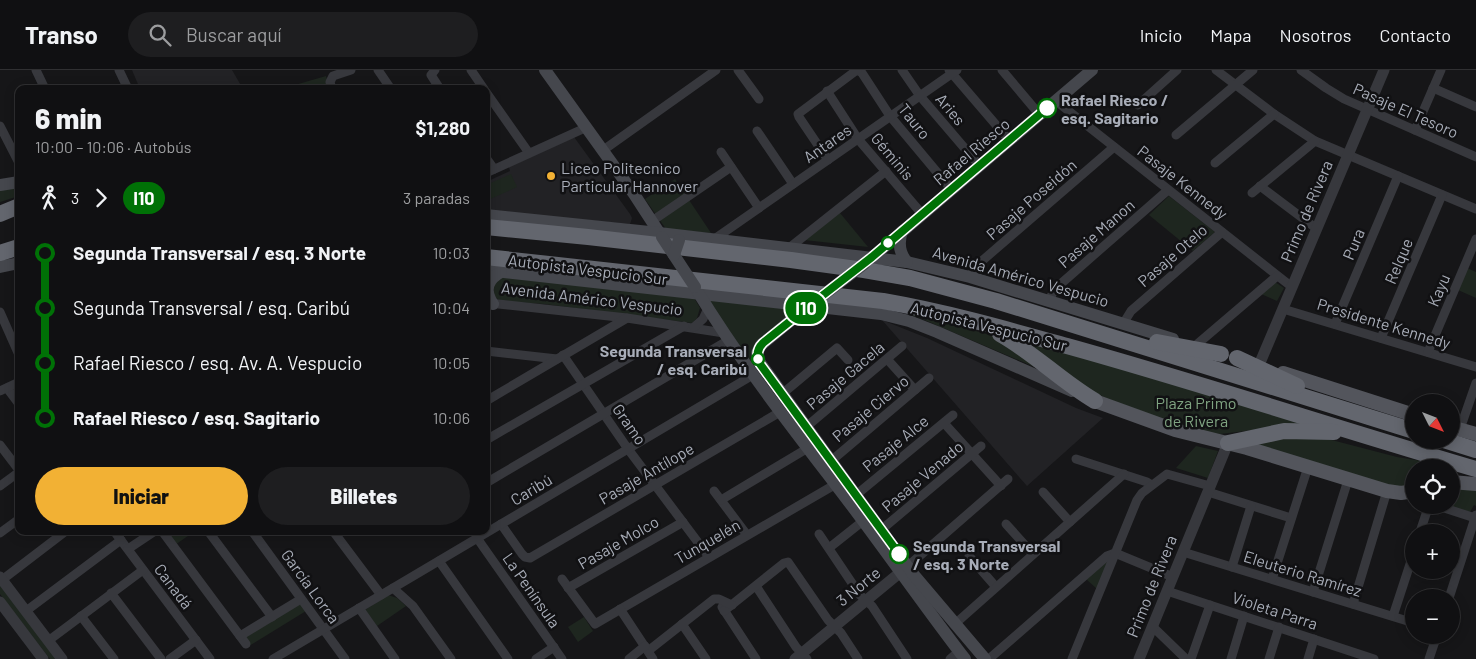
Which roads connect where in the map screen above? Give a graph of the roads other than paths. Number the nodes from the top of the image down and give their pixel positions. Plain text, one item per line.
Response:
1 (36, 70) edge
2 (119, 70) edge
3 (351, 70) edge
4 (378, 70) edge
5 (435, 70) edge
6 (471, 70) edge
7 (545, 70) edge
8 (716, 70) edge
9 (738, 70) edge
10 (857, 70) edge
11 (902, 70) edge
12 (1002, 70) edge
13 (1092, 70) edge
14 (1178, 70) edge
15 (1216, 70) edge
16 (1253, 70) edge
17 (1301, 70) edge
18 (1384, 70) edge
19 (1441, 70) edge
20 (952, 71) edge
21 (44, 85) edge
22 (126, 85) edge
23 (331, 85) edge
24 (388, 85) edge
25 (437, 85) edge
26 (482, 85) edge
27 (1236, 85) junction
28 (1433, 88) junction
29 (827, 91) junction
30 (920, 96) junction
31 (490, 97) edge
32 (760, 99) dead end
33 (1056, 101) junction
34 (1138, 105) dead end
35 (1476, 107) edge
36 (1367, 109) junction
37 (1039, 114) junction
38 (1274, 114) junction
39 (890, 116) junction
40 (0, 126) edge
41 (586, 128) junction
42 (1415, 130) junction
43 (757, 131) dead end
44 (1176, 135) dead end
45 (858, 139) junction
46 (1009, 140) junction
47 (1314, 141) junction
48 (1114, 147) junction
49 (602, 151) junction
50 (721, 152) dead end
51 (529, 153) junction
52 (15, 155) edge
53 (1348, 155) junction
54 (1476, 157) edge
55 (828, 160) junction
56 (1214, 163) dead end
57 (980, 165) junction
58 (731, 167) junction
59 (490, 171) edge
60 (886, 171) junction
61 (1398, 176) junction
62 (15, 183) edge
63 (793, 184) junction
64 (0, 185) edge
65 (1260, 186) junction
66 (951, 189) junction
67 (1168, 190) junction
68 (1252, 193) dead end
69 (1442, 195) junction
70 (642, 207) junction
71 (15, 208) edge
72 (759, 208) junction
73 (1476, 209) edge
74 (15, 211) edge
75 (922, 214) junction
76 (0, 215) edge
77 (490, 215) edge
78 (652, 221) junction
79 (490, 227) edge
80 (1317, 229) junction
81 (631, 230) junction
82 (902, 231) junction
83 (1222, 232) junction
84 (661, 235) junction
85 (681, 238) junction
86 (1476, 239) edge
87 (713, 240) junction
88 (15, 248) edge
89 (789, 248) junction
90 (0, 252) edge
91 (674, 254) junction
92 (490, 257) edge
93 (848, 258) junction
94 (868, 260) junction
95 (908, 262) junction
96 (15, 264) edge
97 (0, 267) edge
98 (490, 271) edge
99 (501, 272) junction
100 (850, 274) junction
101 (970, 276) junction
102 (1277, 276) junction
103 (490, 282) edge
104 (1292, 287) junction
105 (697, 290) junction
106 (1048, 301) junction
107 (490, 303) edge
108 (811, 304) junction
109 (708, 308) junction
110 (1283, 309) junction
111 (0, 312) edge
112 (626, 318) junction
113 (964, 318) junction
114 (1123, 324) junction
115 (1335, 324) junction
116 (684, 326) junction
117 (694, 327) junction
118 (1083, 329) junction
119 (727, 336) junction
120 (1381, 338) junction
121 (15, 346) edge
122 (902, 346) dead end
123 (1195, 346) junction
124 (490, 351) edge
125 (1428, 352) junction
126 (1222, 354) junction
127 (560, 357) junction
128 (1237, 358) junction
129 (887, 359) junction
130 (848, 360) dead end
131 (1259, 365) junction
132 (1476, 367) edge
133 (752, 375) junction
134 (929, 378) dead end
135 (1476, 383) edge
136 (15, 384) edge
137 (583, 384) junction
138 (3, 389) edge
139 (915, 390) junction
140 (782, 394) junction
141 (490, 399) edge
142 (15, 400) edge
143 (1095, 401) junction
144 (780, 412) junction
145 (1353, 412) junction
146 (1405, 412) edge
147 (604, 414) junction
148 (953, 415) dead end
149 (1460, 419) edge
150 (944, 422) junction
151 (806, 427) junction
152 (1405, 428) edge
153 (1460, 429) edge
154 (1476, 433) edge
155 (1363, 435) junction
156 (490, 438) edge
157 (1228, 443) junction
158 (0, 445) edge
159 (1460, 445) edge
160 (981, 446) dead end
161 (628, 448) junction
162 (808, 448) junction
163 (1476, 450) edge
164 (972, 454) junction
165 (1076, 459) dead end
166 (831, 461) junction
167 (15, 466) edge
168 (1308, 467) junction
169 (1476, 469) edge
170 (15, 474) edge
171 (1124, 474) junction
172 (1008, 479) dead end
173 (1348, 480) junction
174 (490, 481) edge
175 (1460, 483) edge
176 (655, 484) junction
177 (836, 484) junction
178 (1476, 484) edge
179 (1152, 485) junction
180 (0, 486) edge
181 (1001, 486) junction
182 (1209, 489) junction
183 (714, 491) dead end
184 (1405, 491) edge
185 (1042, 492) dead end
186 (1391, 492) junction
187 (856, 495) junction
188 (1405, 496) edge
189 (721, 500) junction
190 (1251, 506) junction
191 (1460, 512) edge
192 (1476, 516) edge
193 (1291, 518) junction
194 (863, 521) junction
195 (15, 522) edge
196 (683, 522) junction
197 (1070, 522) junction
198 (501, 524) junction
199 (1006, 524) dead end
200 (490, 530) edge
201 (881, 530) junction
202 (0, 533) edge
203 (819, 534) dead end
204 (60, 535) edge
205 (117, 535) edge
206 (149, 535) edge
207 (165, 535) edge
208 (211, 535) edge
209 (255, 535) edge
210 (336, 535) edge
211 (482, 535) edge
212 (747, 535) junction
213 (477, 538) junction
214 (120, 540) junction
215 (829, 548) junction
216 (128, 549) junction
217 (1183, 552) junction
218 (1115, 553) junction
219 (1033, 554) junction
220 (969, 556) dead end
221 (709, 558) junction
222 (439, 561) junction
223 (1232, 567) junction
224 (143, 570) junction
225 (904, 570) junction
226 (1173, 577) junction
227 (1, 578) edge
228 (562, 579) dead end
229 (1272, 579) junction
230 (1405, 579) edge
231 (756, 586) junction
232 (996, 587) junction
233 (393, 588) junction
234 (568, 588) junction
235 (1452, 589) edge
236 (1167, 590) junction
237 (1313, 592) junction
238 (111, 593) junction
239 (381, 595) junction
240 (301, 599) junction
241 (866, 601) junction
242 (0, 602) edge
243 (1353, 604) junction
244 (1210, 605) junction
245 (359, 608) junction
246 (728, 608) junction
247 (620, 609) junction
248 (26, 611) junction
249 (81, 616) junction
250 (1244, 616) junction
251 (1393, 616) junction
252 (272, 617) junction
253 (1405, 620) edge
254 (956, 622) junction
255 (682, 624) junction
256 (1152, 626) junction
257 (835, 627) junction
258 (1279, 627) junction
259 (323, 629) junction
260 (240, 636) junction
261 (1314, 639) junction
262 (196, 640) junction
263 (48, 641) junction
264 (246, 644) dead end
265 (1434, 644) edge
266 (554, 647) junction
267 (648, 652) edge
268 (1347, 655) edge
269 (958, 656) edge
270 (37, 657) edge
271 (801, 657) edge
272 (62, 659) edge
273 (114, 659) edge
274 (161, 659) edge
275 (170, 659) edge
276 (210, 659) edge
277 (272, 659) edge
278 (345, 659) edge
279 (396, 659) edge
280 (451, 659) edge
281 (508, 659) edge
282 (536, 659) edge
283 (562, 659) edge
284 (629, 659) edge
285 (706, 659) edge
286 (756, 659) edge
287 (858, 659) edge
288 (908, 659) edge
289 (987, 659) edge
290 (1072, 659) edge
291 (1139, 659) edge
292 (1186, 659) edge
293 (1191, 659) edge
294 (1231, 659) edge
295 (1269, 659) edge
296 (1308, 659) edge
297 (1374, 659) edge
298 (1429, 659) edge

1 - 21 street
2 - 22 street
3 - 23 street
4 - 24 street
5 - 25 street
6 - 26 street
7 - 41 main road
8 - 49 street
9 - 32 street
10 - 29 street, Tauro
10 - 39 street, Tauro
11 - 30 street, Aries
12 - 37 street
13 - 33 main road, Rafael Riesco
14 - 34 street
15 - 27 street
16 - 27 street
17 - 36 street, Pasaje El Tesoro
18 - 36 street, Primo de Rivera
19 - 28 street
20 - 30 street, Antares
20 - 46 street
27 - 38 street
27 - 44 street
28 - 35 street
28 - 42 street
29 - 45 street, Géminis
29 - 55 street, Tauro
30 - 39 street, Antares
30 - 57 street, Aries
31 - 51 street
33 - 37 main road, Rafael Riesco
33 - 48 street, Pasaje Kennedy
36 - 42 street, Pasaje El Tesoro
36 - 53 street, Primo de Rivera
37 - 46 main road, Rafael Riesco
38 - 47 street
38 - 56 street
39 - 45 street, Antares
39 - 66 street, Tauro
40 - 52 street
41 - 49 main road
41 - 51 street
42 - 54 street, Pasaje El Tesoro
43 - 63 street
45 - 55 street, Antares
45 - 60 street, Géminis
46 - 57 main road, Rafael Riesco
47 - 53 street
47 - 65 street
48 - 67 street, Pasaje Kennedy
48 - 101 street, Pasaje Poseidón
49 - 70 main road
50 - 58 street
51 - 59 street
53 - 61 street
53 - 80 street, Primo de Rivera
55 - 63 street, Antares
57 - 66 main road, Rafael Riesco
58 - 72 street
58 - 78 street
60 - 75 street, Géminis
60 - 89 street
61 - 69 street
61 - 115 street, Pura
62 - 64 main road
63 - 72 street, Antares
65 - 68 street
65 - 80 street
66 - 75 main road, Rafael Riesco
67 - 83 street, Pasaje Kennedy
67 - 106 street, Pasaje Manon
69 - 73 street
69 - 120 street, Relque
70 - 78 main road
70 - 81 main road
71 - 76 highway
72 - 87 street, Antares
74 - 76 highway
75 - 82 main road, Rafael Riesco
77 - 81 main road, Avenida Américo Vespucio
78 - 84 main road
79 - 118 highway, Autopista Vespucio Sur
80 - 104 street, Primo de Rivera
81 - 84 main road, Avenida Américo Vespucio
82 - 94 main road, Rafael Riesco
82 - 95 main road
83 - 102 street, Pasaje Kennedy
83 - 114 street, Pasaje Otelo
84 - 85 main road, Avenida Américo Vespucio
84 - 91 main road, bridge
85 - 87 main road, Avenida Américo Vespucio
85 - 91 main road, bridge
86 - 125 street, Kayu
87 - 89 main road, Avenida Américo Vespucio
88 - 90 highway
89 - 93 main road, Avenida Américo Vespucio
91 - 105 main road, bridge
92 - 113 highway, Autopista Vespucio Sur
93 - 94 main road, Avenida Américo Vespucio
93 - 100 main road
94 - 95 main road, Avenida Américo Vespucio
94 - 100 main road, Rafael Riesco, bridge
95 - 101 main road, Avenida Américo Vespucio
96 - 97 main road
98 - 99 main road, Avenida Américo Vespucio
99 - 103 main road
99 - 105 main road, Avenida Américo Vespucio
100 - 108 main road, Rafael Riesco, bridge
101 - 106 main road, Avenida Américo Vespucio
102 - 104 street, Pasaje Kennedy
102 - 123 street
104 - 110 street, Primo de Rivera
105 - 108 main road, Avenida Américo Vespucio
105 - 109 main road
106 - 114 main road, Avenida Américo Vespucio
107 - 112 street, Avenida Américo Vespucio
108 - 140 main road, Rafael Riesco
108 - 143 main road, Avenida Américo Vespucio
109 - 117 street, Avenida Américo Vespucio
109 - 119 main road
110 - 115 street, Presidente Kennedy
110 - 131 street, Primo de Rivera
111 - 121 street
112 - 116 street, Avenida Américo Vespucio
112 - 127 street
113 - 143 highway
113 - 155 highway, Autopista Vespucio Sur
114 - 123 main road, Avenida Américo Vespucio
115 - 120 street, Presidente Kennedy
116 - 117 street, Avenida Américo Vespucio
116 - 137 street
117 - 119 street, Avenida Américo Vespucio
118 - 126 highway
118 - 145 highway, Autopista Vespucio Sur
119 - 133 main road
119 - 147 street
120 - 125 street, Presidente Kennedy
122 - 129 street, Pasaje Gacela
123 - 126 main road, Avenida Américo Vespucio
124 - 127 street
125 - 132 street, Presidente Kennedy
126 - 128 main road, Avenida Américo Vespucio
127 - 137 street, Gramo
127 - 141 street
128 - 131 main road, Avenida Américo Vespucio
128 - 145 highway
129 - 139 street
129 - 151 street, Pasaje Gacela
130 - 140 street
131 - 146 main road, Avenida Américo Vespucio
133 - 144 main road
133 - 161 street, Caribú
134 - 139 street, Pasaje Ciervo
135 - 149 street
136 - 138 street
137 - 147 street, Gramo
137 - 156 street
138 - 142 street
139 - 166 street, Pasaje Ciervo
140 - 151 main road, Rafael Riesco
143 - 157 main road, Avenida Américo Vespucio
144 - 162 main road
144 - 176 street, Pasaje Antílope
145 - 152 highway, Autopista Vespucio Sur
147 - 161 street, Gramo
147 - 174 street
148 - 150 street, Pasaje Alce
150 - 164 street
150 - 187 street, Pasaje Alce
151 - 166 main road, Rafael Riesco
153 - 154 main road
155 - 157 highway
155 - 169 highway, Autopista Vespucio Sur
157 - 168 main road, Avenida Américo Vespucio
157 - 182 street, Primo de Rivera
158 - 167 street
159 - 163 highway
160 - 164 street, Pasaje Venado
161 - 176 street, Gramo
161 - 198 street, Caribú
162 - 177 main road
162 - 189 street
164 - 181 street
164 - 201 street, Pasaje Venado
165 - 171 street
166 - 187 main road, Rafael Riesco
168 - 173 main road, Avenida Américo Vespucio
168 - 193 street
170 - 180 street
171 - 179 street
171 - 197 street
172 - 181 street, 3 Norte
173 - 186 main road, Avenida Américo Vespucio
173 - 237 street
175 - 178 main road
176 - 196 street, Gramo
176 - 198 street, Pasaje Antílope
177 - 194 main road
177 - 212 street, Tunquelén
179 - 182 street
179 - 218 street
181 - 225 street, 3 Norte
182 - 190 street
182 - 217 street, Primo de Rivera
183 - 189 street
184 - 186 main road, Avenida Américo Vespucio
185 - 197 street
186 - 188 street
186 - 243 street
187 - 201 main road, Rafael Riesco
189 - 212 street
190 - 193 street
190 - 223 street
191 - 192 street
192 - 235 street
193 - 229 street
194 - 215 street
194 - 225 main road
195 - 202 street
196 - 221 street, Gramo
196 - 234 street, Pasaje Molco
197 - 219 street
198 - 200 street, Caribú
199 - 219 street
201 - 225 main road, Rafael Riesco
203 - 215 street
204 - 227 street
205 - 214 street, Canadá
206 - 216 street
207 - 260 street
208 - 252 street
209 - 240 street, García Lorca
210 - 239 street
211 - 213 street, Caribú
212 - 221 street, Tunquelén
213 - 222 street, Caribú
213 - 266 street, La Península
214 - 216 street, Canadá
214 - 248 street
215 - 241 street
216 - 224 street, Canadá
217 - 223 street, Eleuterio Ramírez
217 - 226 street, Primo de Rivera
218 - 226 street
218 - 289 street
218 - 290 street
219 - 232 street
220 - 232 street
221 - 247 street, Tunquelén
222 - 233 street, Caribú
222 - 281 street
223 - 229 street, Eleuterio Ramírez
224 - 238 street
224 - 262 street, Canadá
225 - 241 street, 3 Norte
225 - 254 main road
225 - 269 main road
226 - 236 street, Primo de Rivera
227 - 248 street
228 - 234 street
229 - 237 street, Eleuterio Ramírez
230 - 251 street
231 - 246 street
231 - 257 street
231 - 271 street
232 - 254 street
233 - 239 street, Caribú
233 - 280 street
234 - 247 street, Tunquelén
236 - 244 street, Violeta Parra
236 - 256 street, Primo de Rivera
237 - 243 street, Eleuterio Ramírez
238 - 249 street
238 - 274 street
239 - 245 street, Caribú
240 - 252 street
240 - 259 street, García Lorca
241 - 257 street, 3 Norte
241 - 288 street
242 - 270 street
243 - 251 street, Eleuterio Ramírez
244 - 250 street, Violeta Parra
244 - 293 street
245 - 259 street, Caribú
245 - 279 street
246 - 255 street
246 - 286 street
247 - 267 street
248 - 263 street
249 - 263 street
249 - 273 street
250 - 258 street, Violeta Parra
250 - 294 street
251 - 253 street, Eleuterio Ramírez
252 - 260 street
254 - 289 main road
255 - 267 street
255 - 285 street
256 - 291 street, Primo de Rivera
256 - 292 street
257 - 271 street, 3 Norte
257 - 287 street
258 - 261 street, Violeta Parra
258 - 295 street
259 - 277 street, Caribú
259 - 278 street, García Lorca
260 - 264 street
261 - 268 street, Violeta Parra
261 - 296 street
262 - 275 street
262 - 276 street, Canadá
263 - 272 street
265 - 298 street
266 - 282 street
266 - 283 street, La Península
267 - 284 street
268 - 297 street, Violeta Parra

